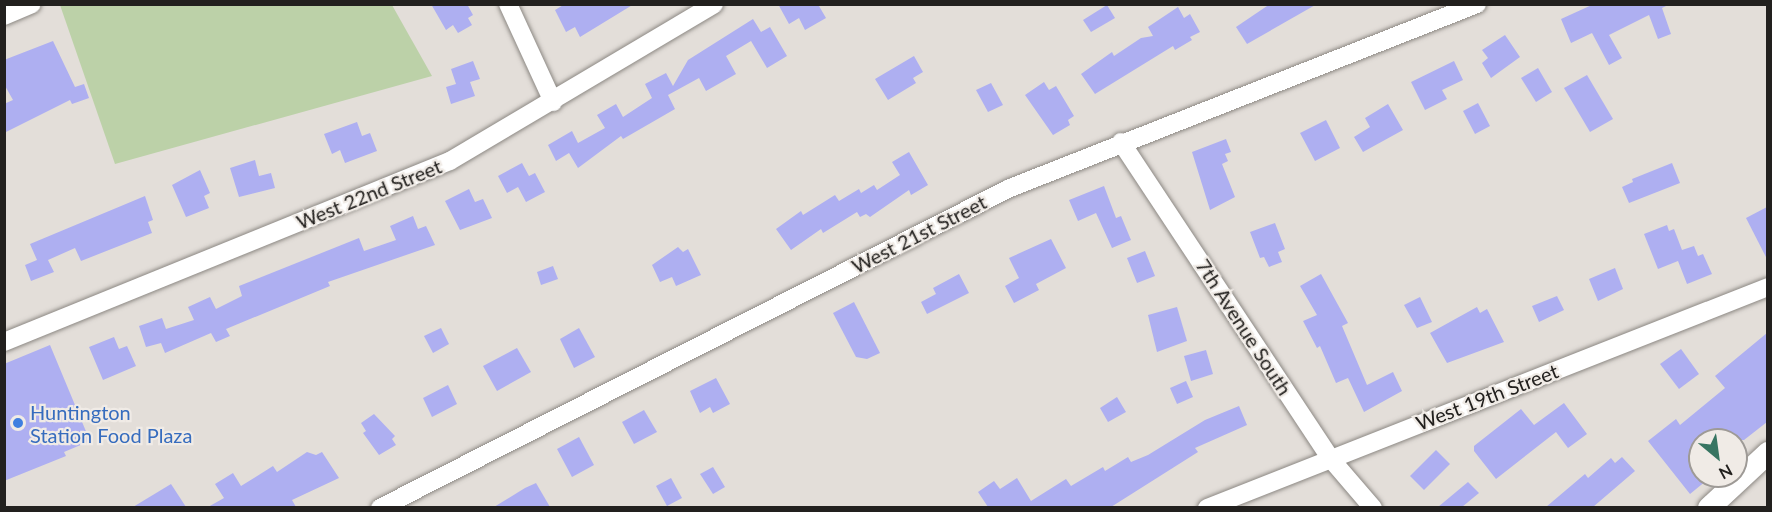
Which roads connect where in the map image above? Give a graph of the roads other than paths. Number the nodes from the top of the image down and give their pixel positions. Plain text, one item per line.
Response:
1 (32, 4) edge
2 (508, 4) edge
3 (714, 4) edge
4 (1477, 4) edge
5 (4, 16) edge
6 (553, 102) junction
7 (1121, 142) junction
8 (1767, 287) edge
9 (4, 342) edge
10 (1767, 453) edge
11 (1330, 458) junction
12 (380, 507) edge
13 (1207, 507) edge
14 (1373, 507) edge
15 (1709, 507) edge

1 - 5 street
2 - 6 street
3 - 6 street, West 22nd Street
4 - 7 street, West 21st Street
6 - 9 street, West 22nd Street
7 - 11 street, 7th Avenue South
7 - 12 street, West 21st Street
8 - 11 street, West 19th Street
10 - 15 street
11 - 13 street, West 19th Street
11 - 14 street, 7th Avenue South

